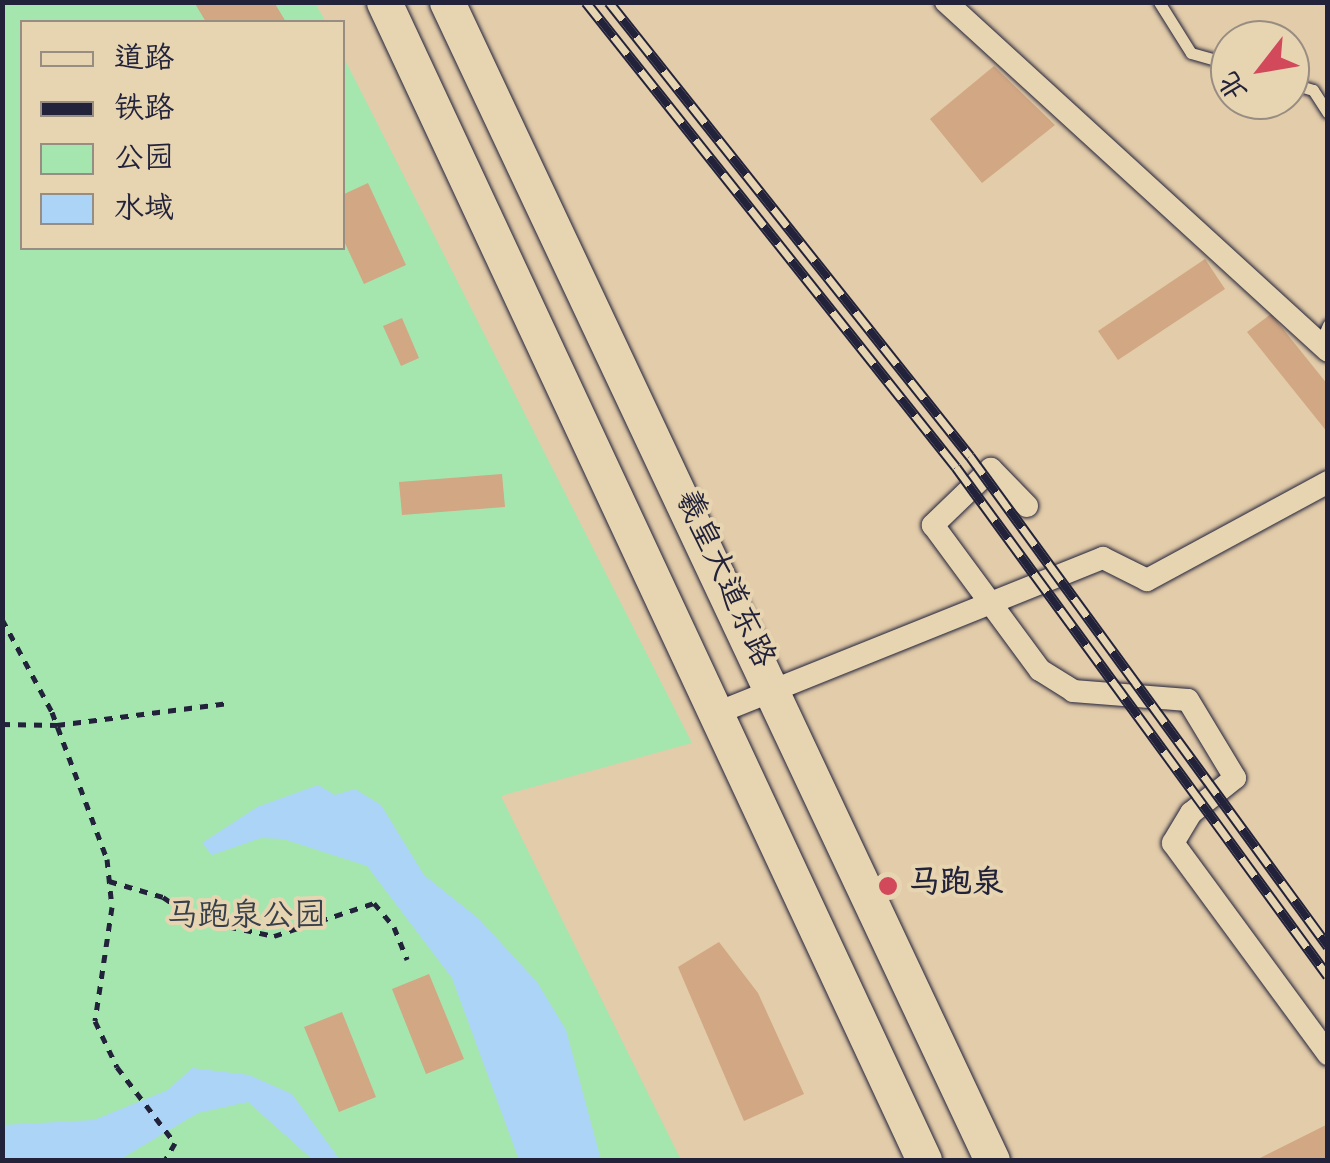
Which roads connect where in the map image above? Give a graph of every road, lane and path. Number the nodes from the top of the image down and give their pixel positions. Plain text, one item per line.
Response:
1 (384, 2) edge
2 (448, 2) edge
3 (946, 2) edge
4 (1163, 4) edge
5 (1210, 58) edge
6 (1310, 89) edge
7 (1328, 113) edge
8 (1325, 340) edge
9 (1328, 482) edge
10 (1027, 506) dead end
11 (987, 605) junction
12 (2, 619) edge
13 (774, 690) junction
14 (229, 702) dead end
15 (717, 713) junction
16 (2, 724) edge
17 (57, 725) junction
18 (110, 881) junction
19 (408, 960) dead end
20 (1328, 1054) edge
21 (164, 1160) edge
22 (924, 1160) edge
23 (992, 1160) edge

1 - 15 main road, 羲皇大道东路
2 - 13 main road, 羲皇大道东路
3 - 8 street
4 - 5 lane
6 - 7 lane
9 - 11 street
10 - 11 street
11 - 13 street
11 - 20 street
12 - 17 path
13 - 15 street
13 - 23 main road, 羲皇大道东路
14 - 17 path
15 - 22 main road, 羲皇大道东路
16 - 17 path
17 - 18 path
18 - 19 path
18 - 21 path

